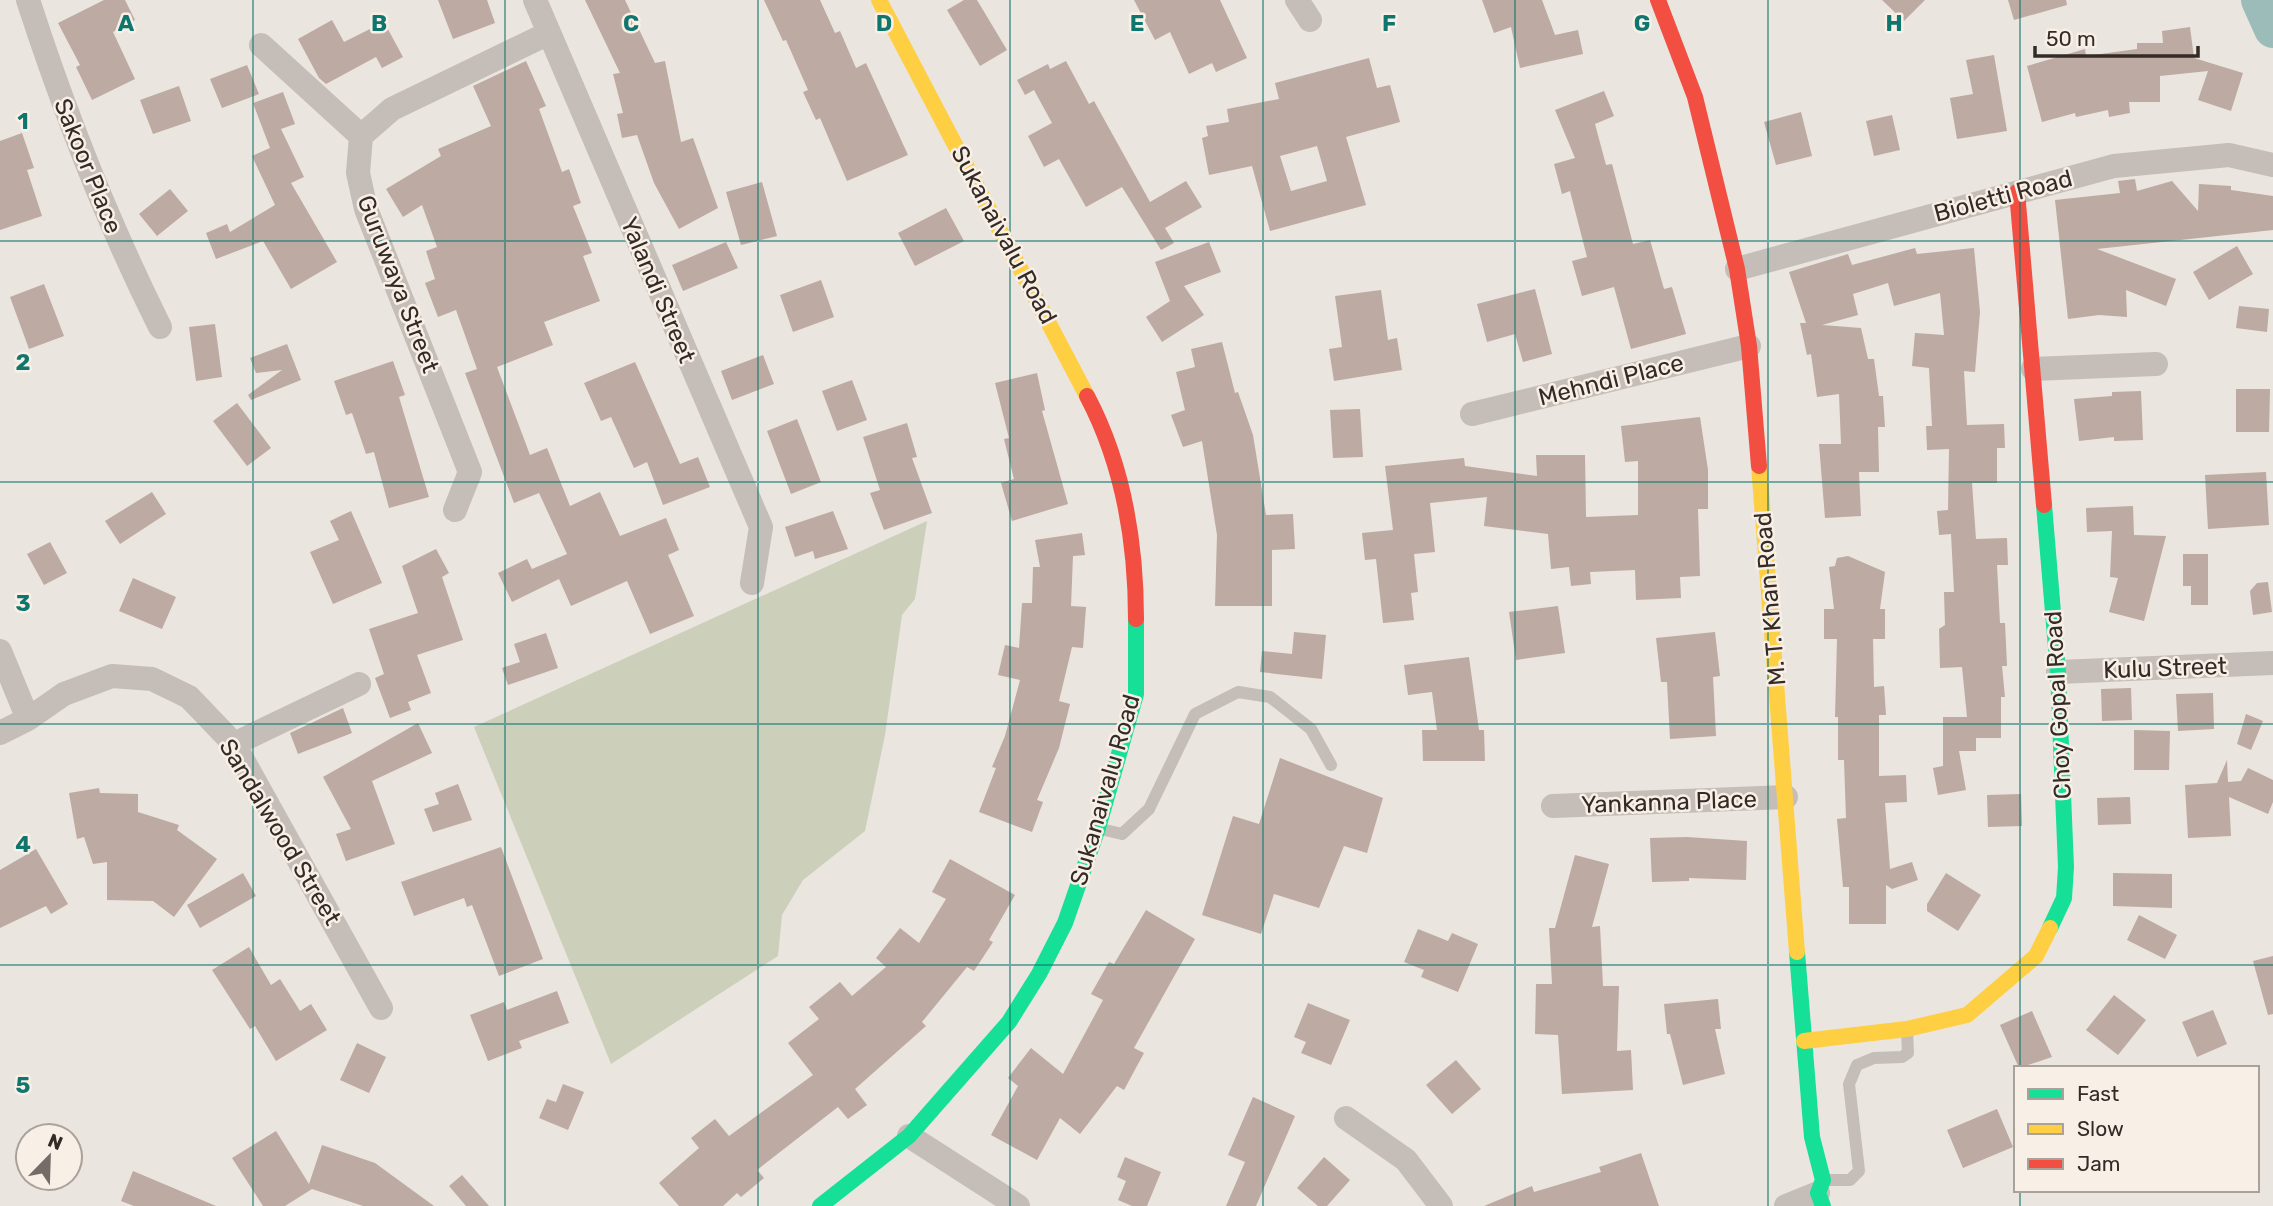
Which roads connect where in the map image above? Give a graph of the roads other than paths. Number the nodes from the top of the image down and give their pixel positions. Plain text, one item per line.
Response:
1 (28, 0) edge
2 (534, 0) edge
3 (879, 0) edge
4 (1658, 0) edge
5 (547, 34) junction
6 (261, 45) dead end
7 (360, 136) junction
8 (2273, 164) edge
9 (2017, 192) junction
10 (1737, 269) junction
11 (160, 327) dead end
12 (1749, 346) junction
13 (2156, 365) dead end
14 (2033, 369) junction
15 (1472, 414) dead end
16 (455, 510) dead end
17 (752, 583) dead end
18 (0, 651) edge
19 (2273, 663) edge
20 (2057, 672) junction
21 (359, 684) dead end
22 (28, 719) junction
23 (0, 733) edge
24 (234, 744) junction
25 (1331, 765) dead end
26 (1786, 797) junction
27 (1553, 806) dead end
28 (1098, 828) junction
29 (381, 1008) dead end
30 (1907, 1029) junction
31 (1804, 1041) junction
32 (1346, 1118) dead end
33 (909, 1136) junction
34 (1821, 1193) edge
35 (820, 1206) edge
36 (1018, 1206) edge
37 (1441, 1206) edge
38 (1786, 1206) edge

1 - 11 street, Sakoor Place
2 - 5 street, Yalandi Street
3 - 28 street, Sukanaivalu Road
4 - 10 street, M. T. Khan Road
5 - 7 street
5 - 17 street, Yalandi Street
6 - 7 street
7 - 16 street, Guruwaya Street
8 - 9 street, Bioletti Road
9 - 10 street, Bioletti Road
9 - 14 street, Choy Gopal Road
10 - 12 street, M. T. Khan Road
12 - 15 street, Mehndi Place
12 - 26 street, M. T. Khan Road
13 - 14 street
14 - 20 street, Choy Gopal Road
18 - 22 street
19 - 20 street, Kulu Street
20 - 30 street, Choy Gopal Road
21 - 24 street
22 - 23 street, Sandalwood Street
22 - 24 street, Sandalwood Street
24 - 29 street, Sandalwood Street
25 - 28 lane
26 - 27 street, Yankanna Place
26 - 31 street, M. T. Khan Road
28 - 33 street, Sukanaivalu Road
30 - 31 street, Choy Gopal Road
30 - 34 lane
31 - 34 street, M. T. Khan Road
32 - 37 street
33 - 35 street, Sukanaivalu Road
33 - 36 street
34 - 38 street

